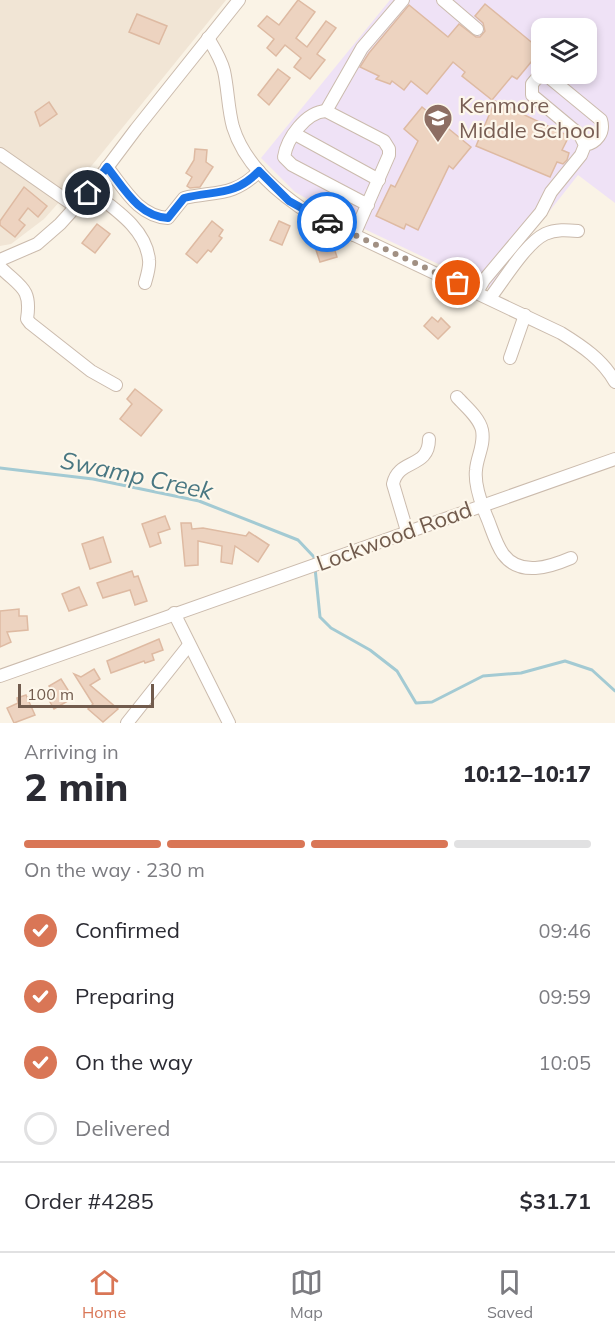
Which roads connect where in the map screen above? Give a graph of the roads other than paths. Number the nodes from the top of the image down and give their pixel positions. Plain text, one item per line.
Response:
1 (239, 0) edge
2 (404, 0) edge
3 (443, 0) edge
4 (477, 29) dead end
5 (208, 38) junction
6 (326, 111) junction
7 (295, 134) junction
8 (585, 146) junction
9 (0, 154) edge
10 (107, 167) junction
11 (259, 171) junction
12 (379, 180) junction
13 (90, 190) junction
14 (368, 205) junction
15 (76, 207) junction
16 (578, 231) dead end
17 (354, 235) junction
18 (0, 260) edge
19 (0, 267) edge
20 (145, 283) dead end
21 (475, 291) junction
22 (490, 298) junction
23 (525, 315) junction
24 (510, 358) dead end
25 (613, 373) edge
26 (116, 385) dead end
27 (457, 397) dead end
28 (429, 439) dead end
29 (615, 459) edge
30 (481, 505) junction
31 (407, 531) junction
32 (571, 558) dead end
33 (174, 613) junction
34 (189, 645) junction
35 (0, 676) edge
36 (127, 723) edge
37 (229, 723) edge

1 - 5 street
2 - 6 street
3 - 4 street
5 - 10 street
5 - 11 street
6 - 7 street
6 - 12 street
7 - 12 street
7 - 14 street
8 - 8 street
8 - 21 street
9 - 15 street
10 - 11 street
10 - 13 street
11 - 17 street
12 - 14 street
13 - 15 street
13 - 20 street
14 - 17 street
15 - 18 street
16 - 22 street
17 - 21 street
19 - 26 street
21 - 22 street
22 - 23 street
23 - 24 street
23 - 25 street
27 - 30 street
28 - 31 street
29 - 30 street, Lockwood Road
30 - 31 street, Lockwood Road
30 - 32 street
31 - 33 street, Lockwood Road
33 - 34 street
33 - 35 street, Lockwood Road
34 - 36 street
34 - 37 street

